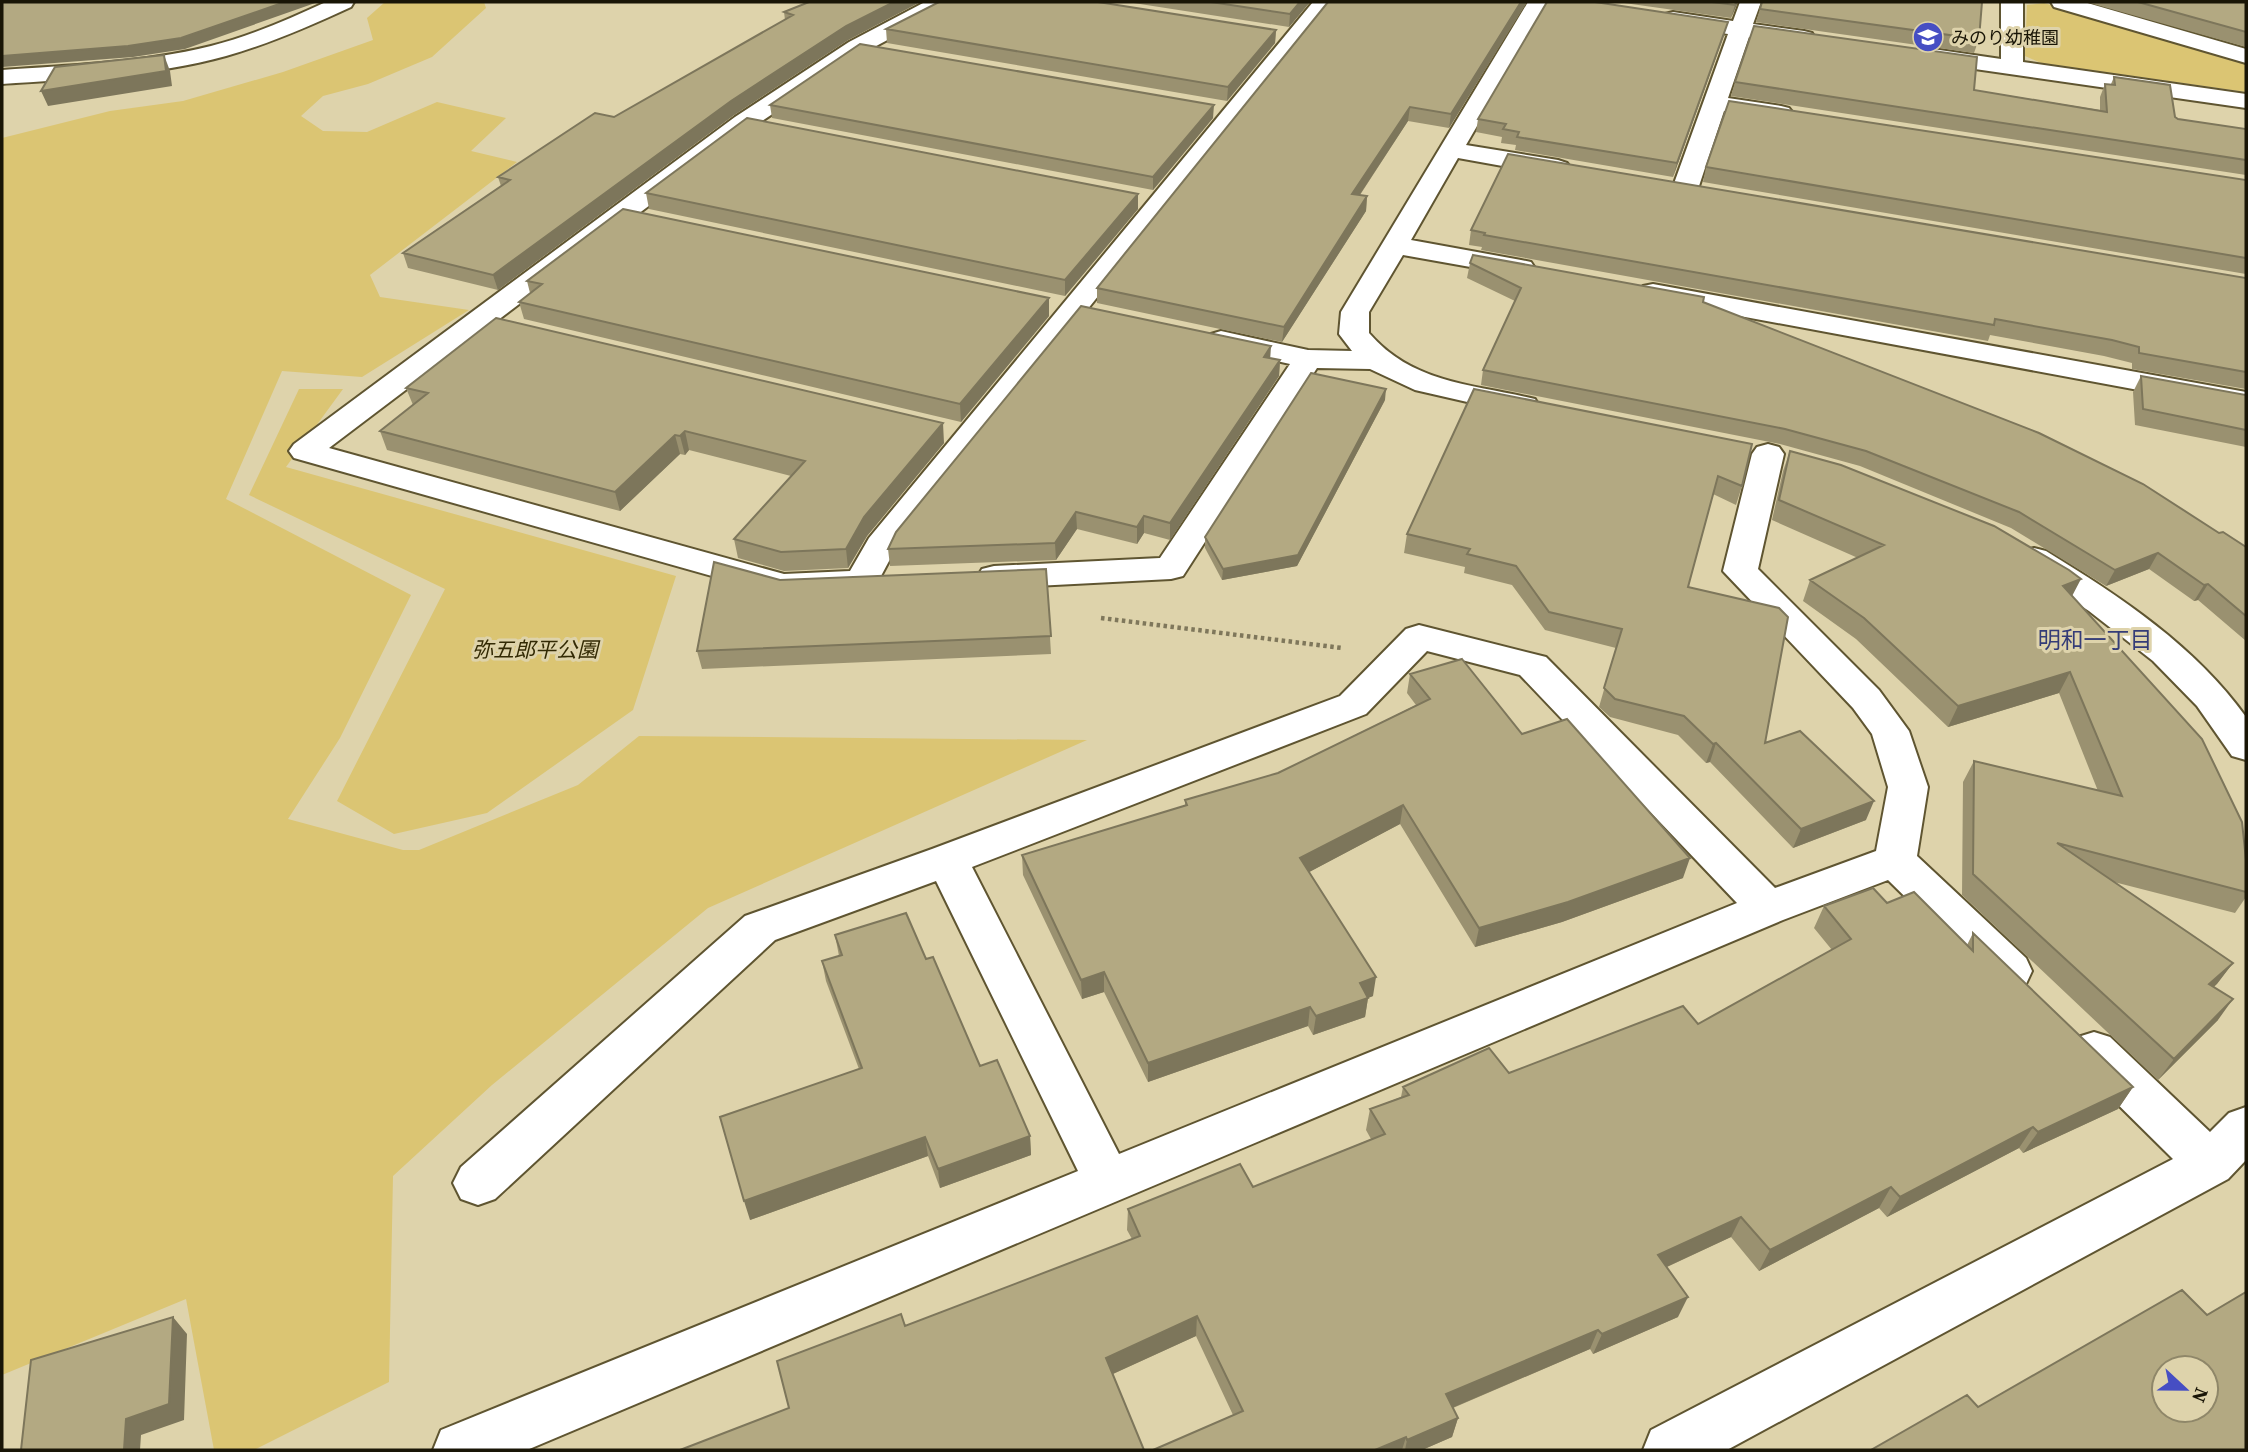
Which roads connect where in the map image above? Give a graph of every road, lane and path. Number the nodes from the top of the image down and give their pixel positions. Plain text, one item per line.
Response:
1 (343, 2) edge
2 (941, 2) edge
3 (1324, 2) edge
4 (1538, 2) edge
5 (1750, 2) edge
6 (2012, 2) edge
7 (2062, 2) edge
8 (1648, 15) edge
9 (1741, 29) junction
10 (1822, 41) edge
11 (857, 47) junction
12 (1903, 52) edge
13 (897, 54) edge
14 (2246, 56) edge
15 (2012, 68) junction
16 (2, 77) edge
17 (2246, 101) edge
18 (1715, 103) junction
19 (1811, 118) edge
20 (744, 122) junction
21 (783, 130) edge
22 (1453, 150) junction
23 (1576, 171) edge
24 (1658, 185) edge
25 (1685, 190) junction
26 (1713, 194) edge
27 (1395, 245) junction
28 (1546, 273) edge
29 (1629, 288) edge
30 (479, 320) junction
31 (520, 330) edge
32 (1191, 334) edge
33 (1308, 359) junction
34 (1377, 360) junction
35 (2246, 401) edge
36 (1553, 412) edge
37 (1768, 455) dead end
38 (2008, 543) edge
39 (1070, 574) junction
40 (959, 578) edge
41 (904, 580) edge
42 (862, 581) junction
43 (1402, 655) junction
44 (2246, 746) edge
45 (947, 860) junction
46 (1895, 861) junction
47 (1768, 908) junction
48 (2246, 1128) edge
49 (2211, 1164) junction
50 (1108, 1182) junction
51 (478, 1183) dead end
52 (1678, 1449) edge
53 (461, 1450) edge

1 - 16 street
2 - 11 street
3 - 42 street
4 - 22 street
5 - 9 street
6 - 15 street
7 - 14 street
8 - 9 street
9 - 10 street
9 - 18 street
11 - 13 street
11 - 20 street
12 - 15 street
15 - 17 street
18 - 19 street
18 - 25 street
20 - 21 street
20 - 30 street
22 - 23 street
22 - 27 street
24 - 25 street
25 - 26 street
27 - 28 street
27 - 34 street
29 - 35 street
30 - 31 street
30 - 42 street
32 - 33 street
33 - 34 street
33 - 39 street
34 - 36 street
37 - 46 street
38 - 44 street
39 - 40 street
39 - 43 path
41 - 42 street
43 - 45 street
43 - 47 street
45 - 50 street
45 - 51 street
46 - 47 street
46 - 49 street
47 - 50 street
48 - 49 street
49 - 52 street
50 - 53 street

